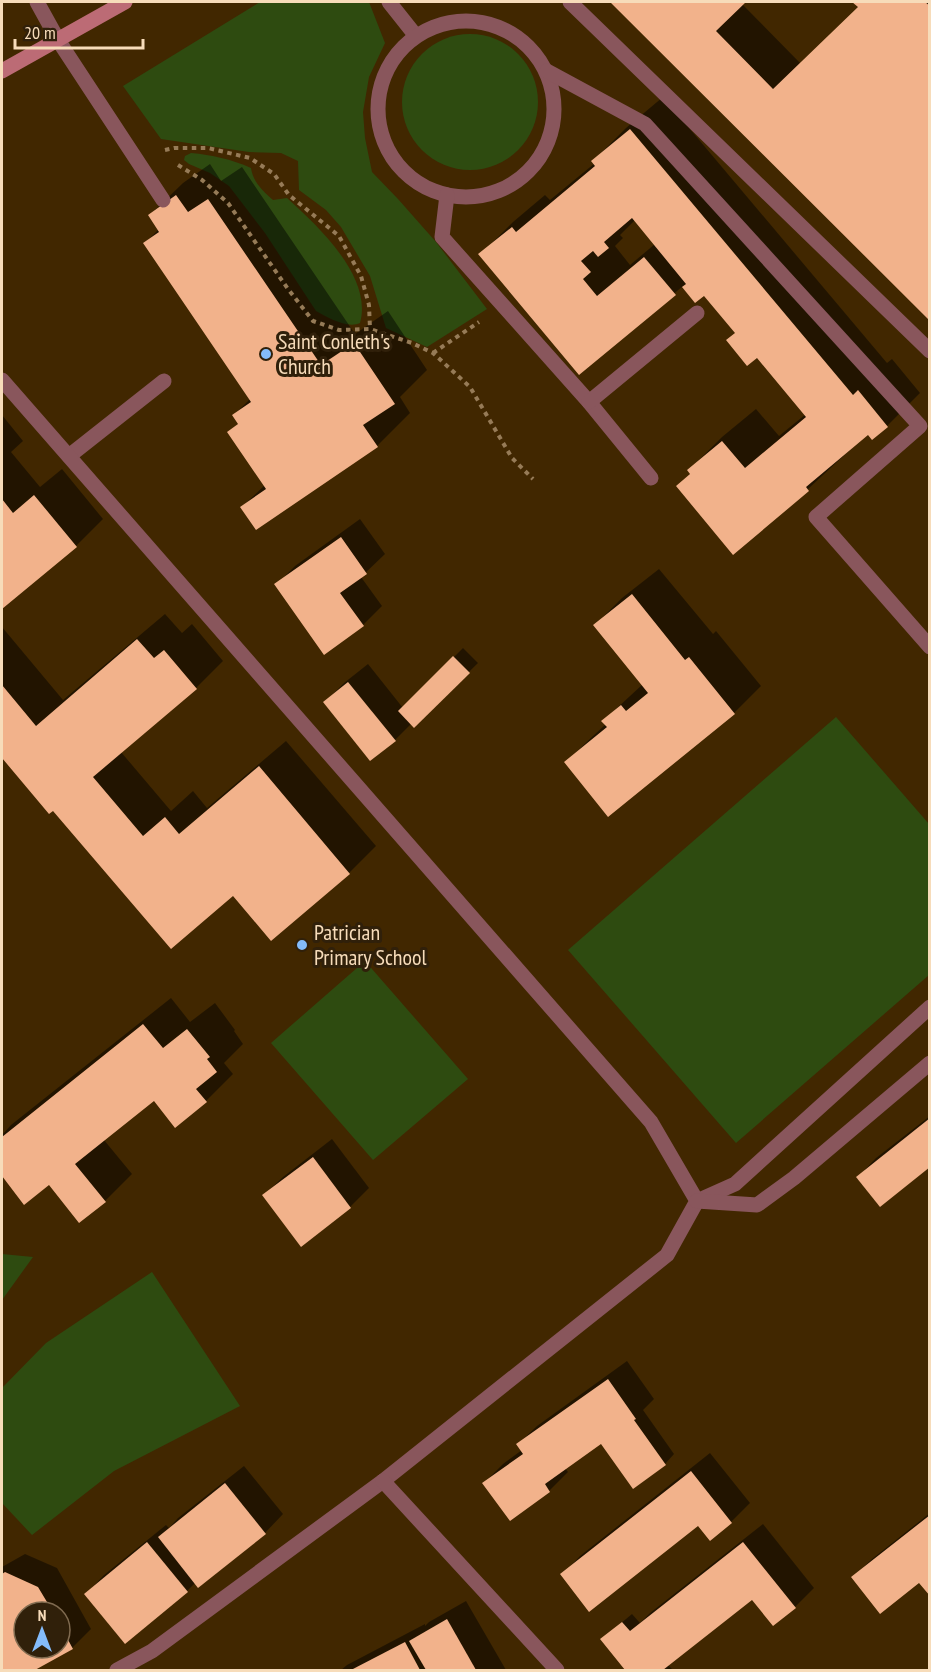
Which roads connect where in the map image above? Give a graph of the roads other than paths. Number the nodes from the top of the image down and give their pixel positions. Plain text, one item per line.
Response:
1 (37, 2) edge
2 (125, 2) edge
3 (389, 2) edge
4 (570, 2) edge
5 (416, 36) junction
6 (58, 40) junction
7 (2, 71) edge
8 (547, 71) junction
9 (447, 195) junction
10 (163, 200) dead end
11 (697, 314) dead end
12 (930, 351) edge
13 (2, 380) edge
14 (164, 381) dead end
15 (589, 402) junction
16 (69, 456) junction
17 (651, 478) dead end
18 (930, 647) edge
19 (930, 1007) edge
20 (930, 1063) edge
21 (697, 1201) junction
22 (383, 1481) junction
23 (117, 1671) edge
24 (556, 1671) edge

1 - 6 street
2 - 6 main road
3 - 5 street
4 - 12 street
5 - 8 street
5 - 9 street
6 - 7 main road
6 - 10 street
8 - 9 street
8 - 18 street
9 - 15 street
11 - 15 street
13 - 16 street
14 - 16 street
15 - 17 street
16 - 21 street
19 - 21 street
20 - 21 street
21 - 22 street
22 - 23 street
22 - 24 street

